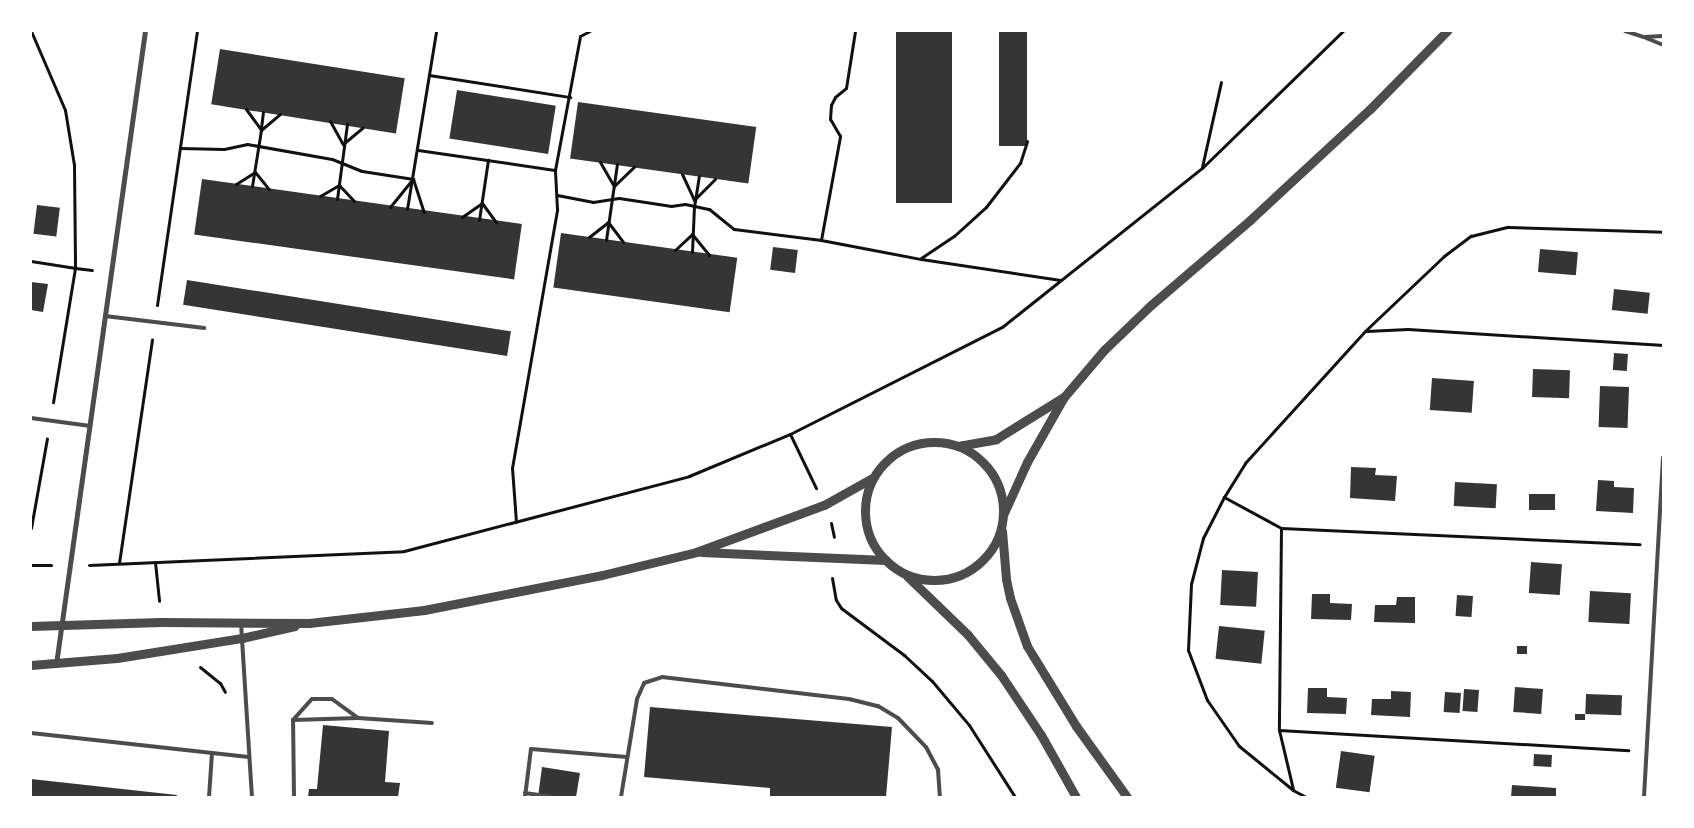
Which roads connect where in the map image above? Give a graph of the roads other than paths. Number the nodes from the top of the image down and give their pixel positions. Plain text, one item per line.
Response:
1 (145, 31) edge
2 (1448, 31) edge
3 (1625, 31) edge
4 (1663, 36) edge
5 (1644, 37) junction
6 (1663, 45) edge
7 (105, 316) junction
8 (204, 328) dead end
9 (1064, 397) junction
10 (31, 418) edge
11 (90, 426) junction
12 (958, 446) junction
13 (1663, 458) edge
14 (874, 477) junction
15 (1003, 515) junction
16 (1002, 527) junction
17 (696, 552) junction
18 (886, 560) junction
19 (905, 574) junction
20 (242, 623) junction
21 (309, 623) junction
22 (31, 626) edge
23 (62, 626) junction
24 (242, 638) junction
25 (31, 665) edge
26 (56, 665) junction
27 (358, 718) junction
28 (293, 720) junction
29 (432, 723) dead end
30 (31, 733) edge
31 (212, 753) junction
32 (249, 757) junction
33 (627, 757) junction
34 (525, 795) edge
35 (210, 797) edge
36 (252, 797) edge
37 (294, 797) edge
38 (553, 797) edge
39 (621, 797) edge
40 (940, 797) edge
41 (1076, 797) edge
42 (1127, 797) edge
43 (1644, 797) edge

1 - 7 street
2 - 9 street
3 - 5 lane
4 - 5 lane
5 - 6 lane
7 - 8 lane
7 - 11 street
9 - 12 street
9 - 15 street
10 - 11 lane
11 - 23 street
12 - 14 street
12 - 15 street
13 - 43 lane
14 - 17 street
14 - 18 street
15 - 16 street
16 - 19 street
16 - 42 street
17 - 18 street
17 - 21 street
18 - 19 street
19 - 41 street
20 - 21 street
20 - 23 street
20 - 24 lane
21 - 24 street
22 - 23 street
23 - 26 street
24 - 26 street
24 - 32 lane
25 - 26 street
27 - 28 lane
27 - 28 lane
27 - 29 lane
28 - 37 lane
30 - 31 lane
31 - 32 lane
31 - 35 lane
32 - 36 lane
33 - 34 lane
33 - 39 lane
33 - 40 lane
34 - 38 lane

